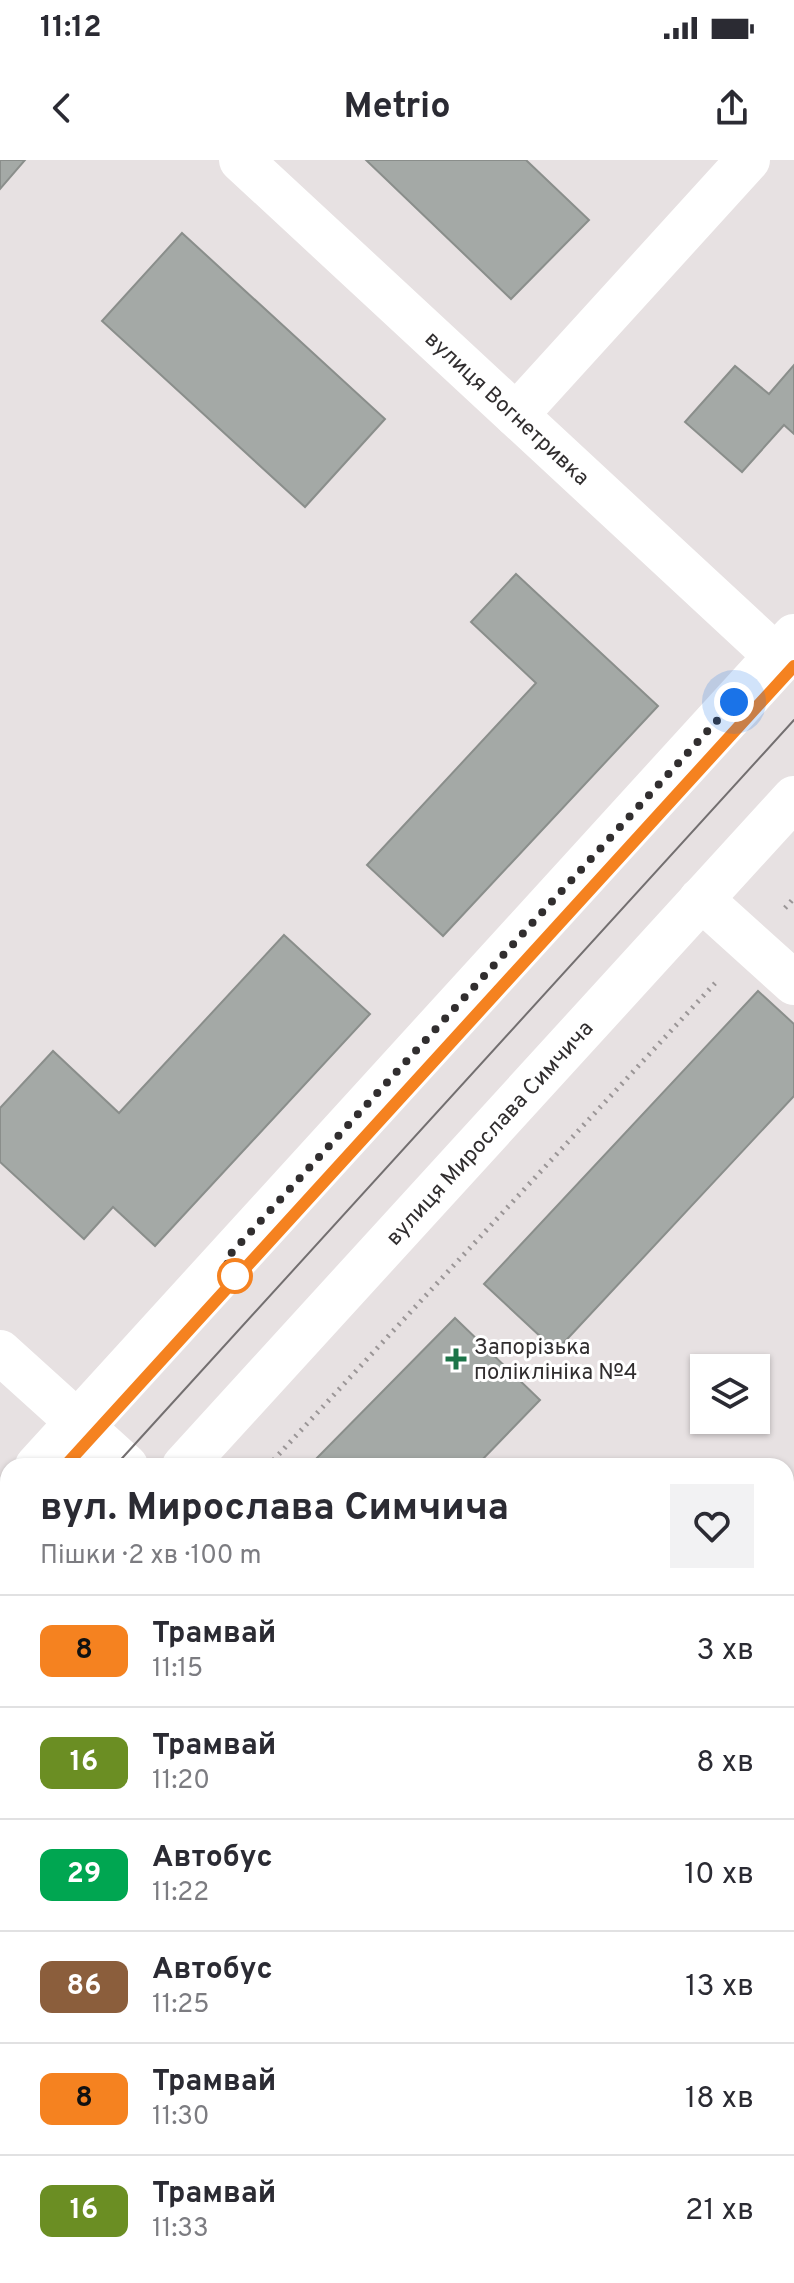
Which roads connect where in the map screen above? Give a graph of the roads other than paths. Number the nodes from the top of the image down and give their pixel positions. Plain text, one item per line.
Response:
1 (241, 160) edge
2 (748, 160) edge
3 (516, 415) junction
4 (785, 646) edge
5 (794, 798) edge
6 (701, 899) junction
7 (794, 983) edge
8 (0, 1352) edge
9 (76, 1423) junction
10 (44, 1458) edge
11 (117, 1458) edge
12 (191, 1458) edge

1 - 3 street, вулиця Вогнетривка
2 - 3 street
3 - 4 street, вулиця Вогнетривка
4 - 9 street
5 - 6 street, вулиця Мирослава Симчича
6 - 7 street
6 - 12 street, вулиця Мирослава Симчича
8 - 9 street
9 - 10 street
9 - 11 street

